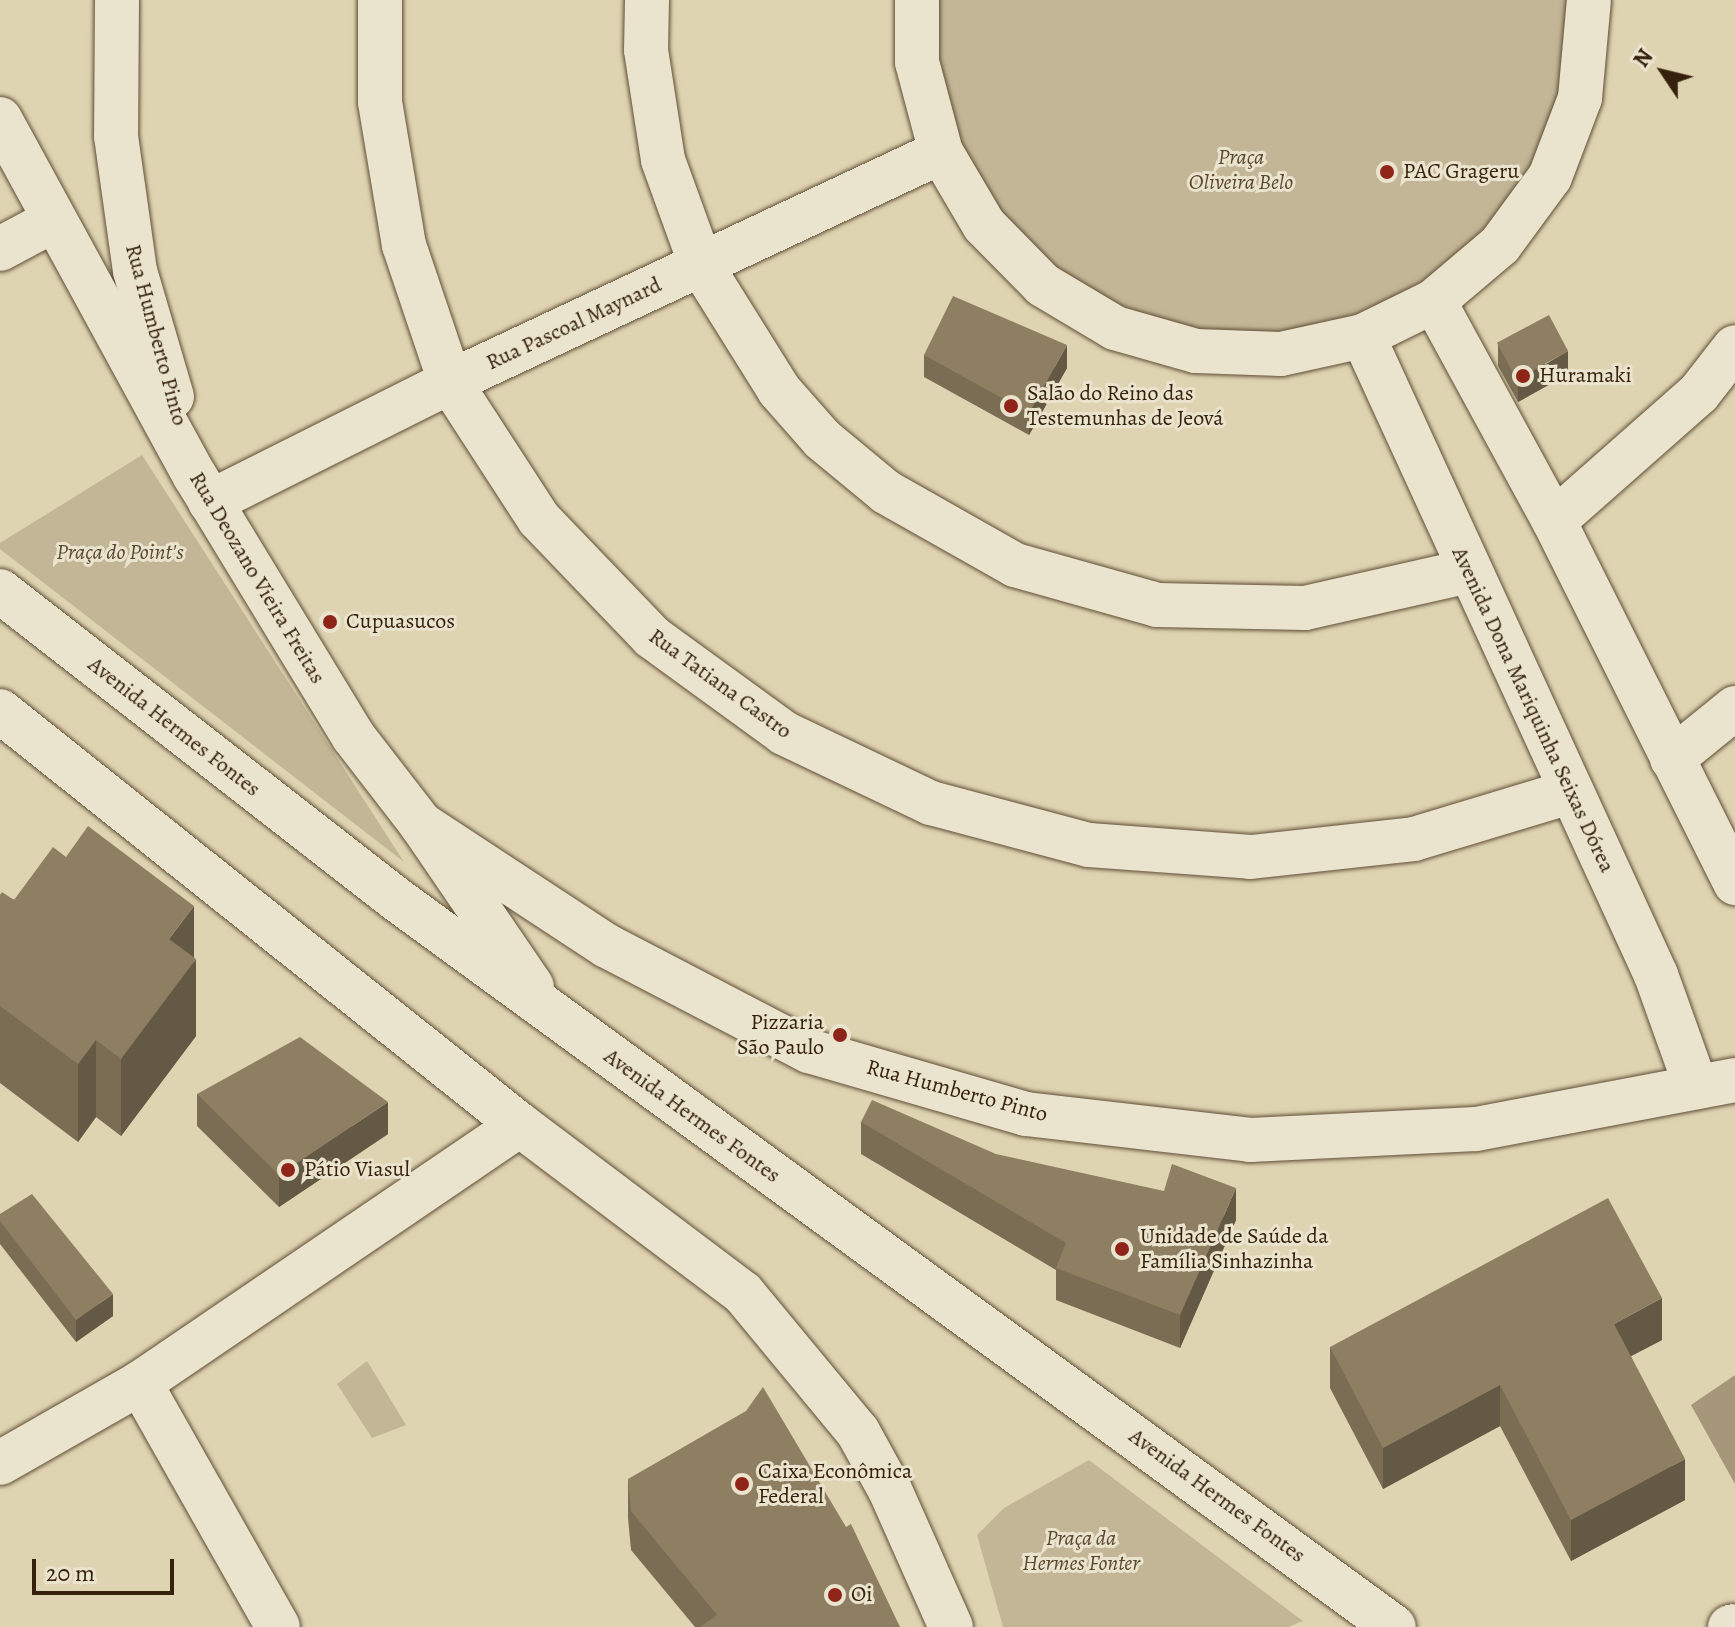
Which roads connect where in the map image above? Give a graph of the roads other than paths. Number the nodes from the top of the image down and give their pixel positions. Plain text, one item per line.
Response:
1 (117, 0) edge
2 (380, 0) edge
3 (647, 0) edge
4 (917, 0) edge
5 (1589, 0) edge
6 (0, 119) edge
7 (941, 152) junction
8 (54, 220) junction
9 (0, 249) edge
10 (701, 265) junction
11 (1434, 301) junction
12 (1363, 336) junction
13 (1735, 347) edge
14 (450, 382) junction
15 (202, 489) junction
16 (1554, 521) junction
17 (1469, 571) junction
18 (0, 591) edge
19 (1735, 708) edge
20 (0, 711) edge
21 (1672, 759) junction
22 (1570, 792) junction
23 (421, 824) junction
24 (1735, 883) edge
25 (552, 1015) junction
26 (1723, 1081) edge
27 (520, 1125) junction
28 (140, 1383) junction
29 (0, 1463) edge
30 (278, 1627) edge
31 (951, 1627) edge
32 (1394, 1627) edge

1 - 15 street, Rua Humberto Pinto
2 - 14 street, Rua Tatiana Castro
3 - 10 street
4 - 7 street
5 - 11 street
6 - 8 street, Rua Deozano Vieira Freitas
7 - 10 street, Rua Pascoal Maynard
7 - 12 street
8 - 9 street
8 - 15 street, Rua Deozano Vieira Freitas
10 - 14 street, Rua Pascoal Maynard
10 - 17 street
11 - 12 street
11 - 16 street
12 - 17 street, Avenida Dona Mariquinha Seixas Dórea
13 - 16 street
14 - 15 street, Rua Pascoal Maynard
14 - 22 street, Rua Tatiana Castro
15 - 23 street, Rua Deozano Vieira Freitas
16 - 21 street
17 - 22 street, Avenida Dona Mariquinha Seixas Dórea
18 - 25 street, Avenida Hermes Fontes
19 - 21 street
20 - 27 street
21 - 24 street
22 - 26 street, Avenida Dona Mariquinha Seixas Dórea
23 - 25 street, Rua Deozano Vieira Freitas
23 - 26 street, Rua Humberto Pinto
25 - 32 street, Avenida Hermes Fontes
27 - 28 street
27 - 31 street
28 - 29 street
28 - 30 street

